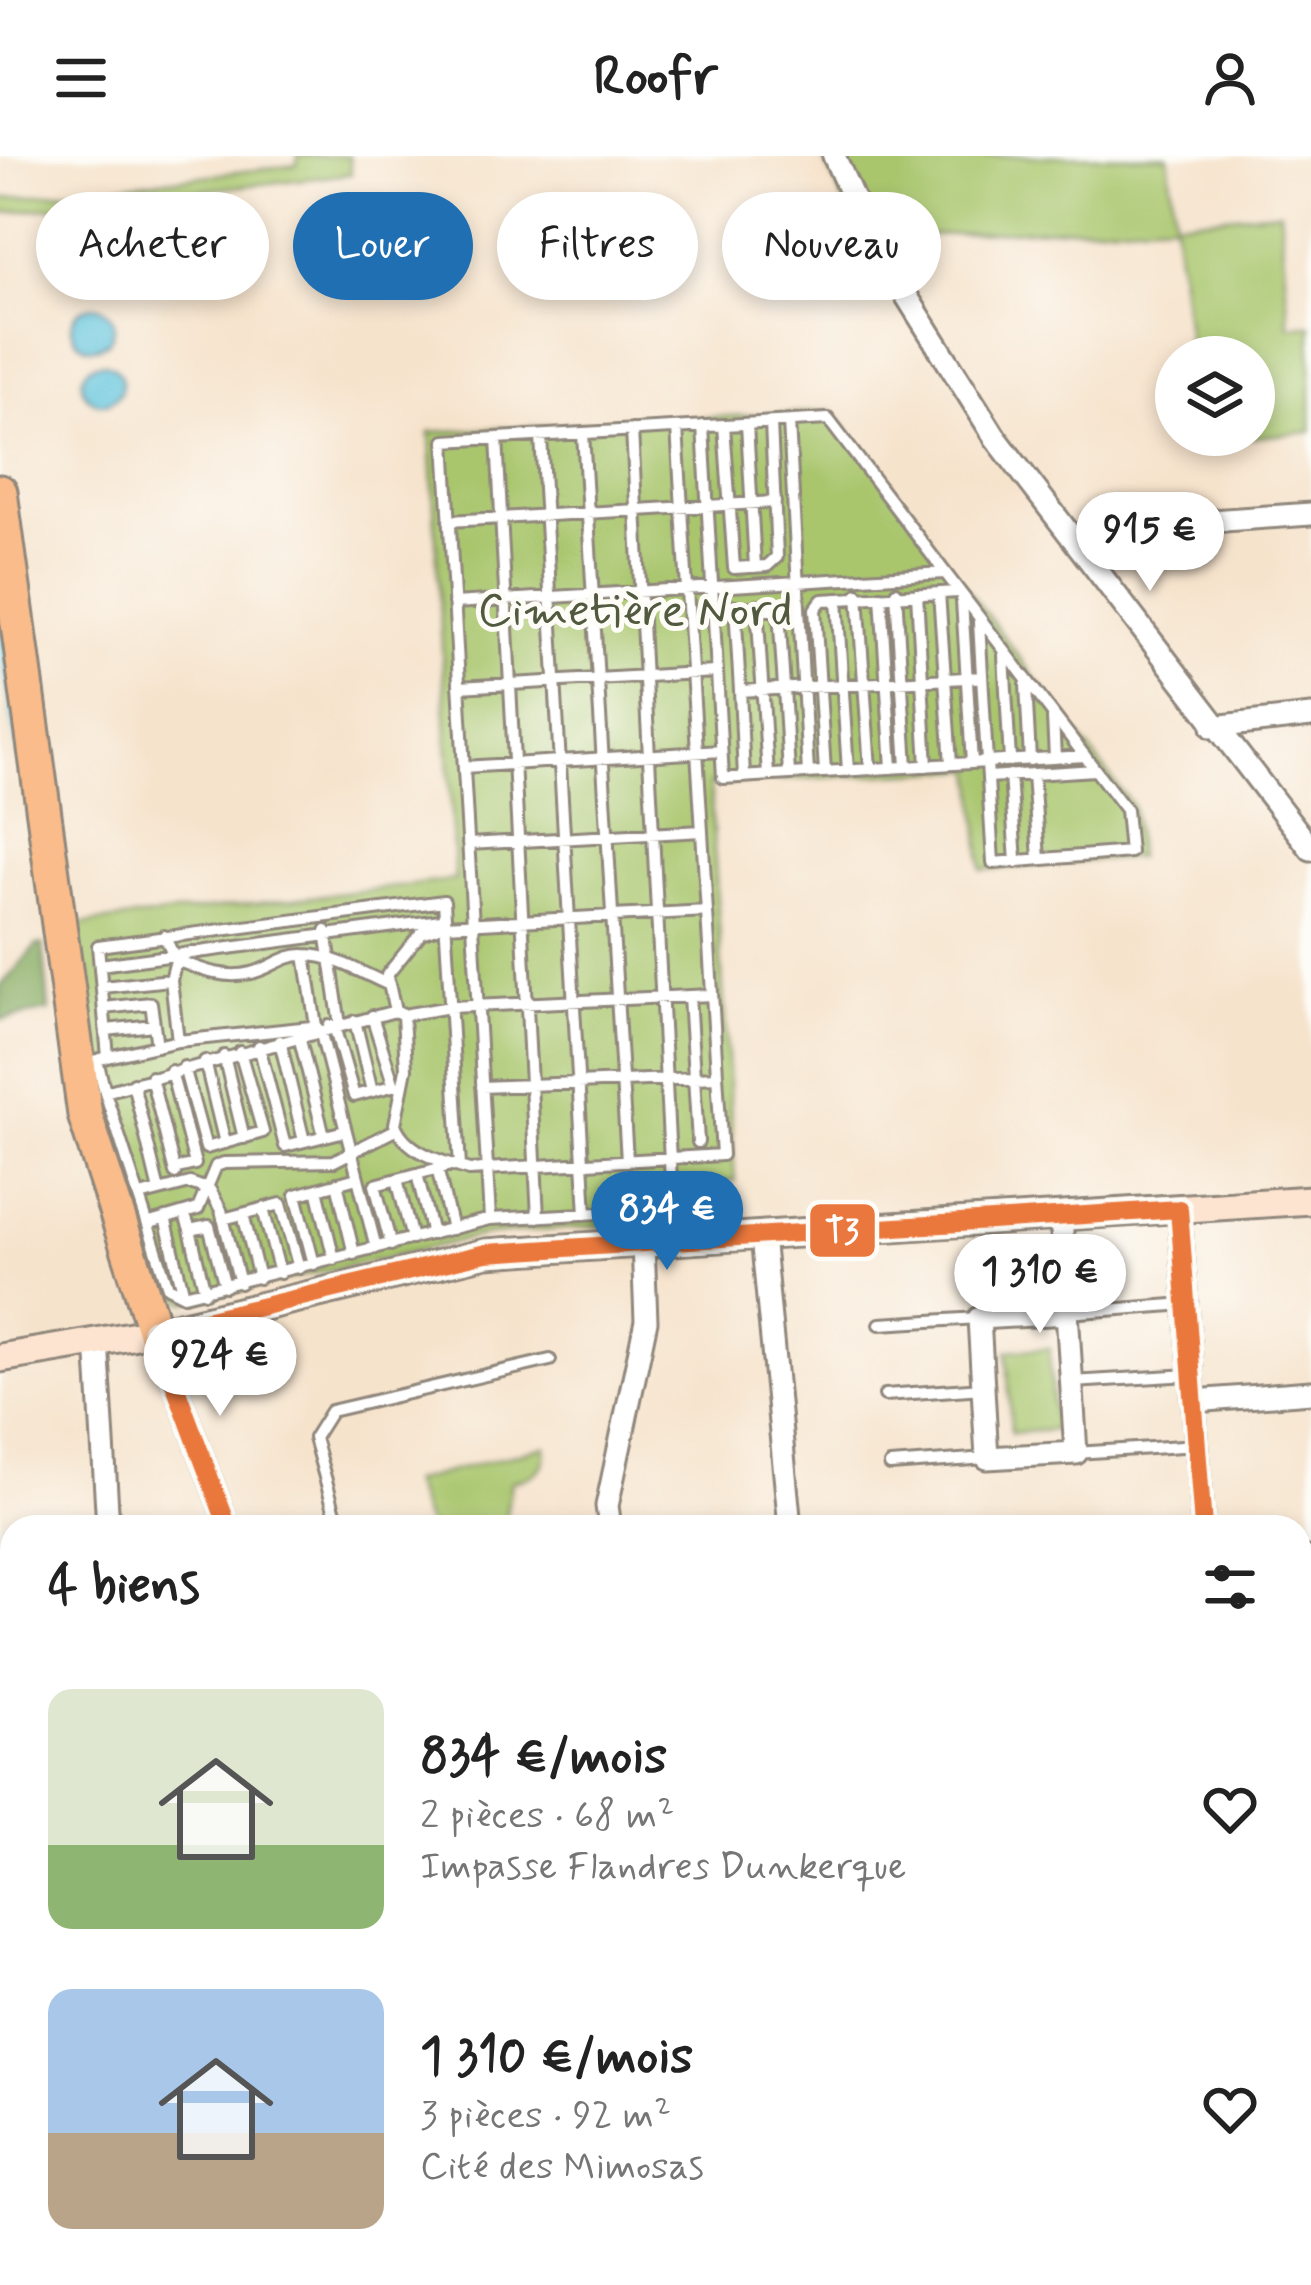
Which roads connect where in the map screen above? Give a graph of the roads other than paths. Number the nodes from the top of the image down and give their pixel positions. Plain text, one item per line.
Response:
1 (834, 156) edge
2 (770, 422) junction
3 (789, 422) junction
4 (747, 424) junction
5 (724, 425) junction
6 (703, 427) junction
7 (677, 428) junction
8 (632, 430) junction
9 (583, 433) junction
10 (541, 436) junction
11 (497, 438) junction
12 (0, 492) edge
13 (775, 502) junction
14 (751, 503) junction
15 (728, 505) junction
16 (708, 506) junction
17 (682, 507) junction
18 (636, 510) junction
19 (588, 512) junction
20 (1311, 514) edge
21 (546, 515) junction
22 (502, 518) junction
23 (449, 520) junction
24 (1079, 546) junction
25 (754, 567) junction
26 (944, 573) junction
27 (895, 576) junction
28 (857, 579) junction
29 (795, 583) junction
30 (712, 587) junction
31 (687, 589) junction
32 (639, 592) junction
33 (939, 593) junction
34 (917, 594) junction
35 (593, 595) junction
36 (960, 595) junction
37 (881, 596) junction
38 (896, 596) junction
39 (550, 597) junction
40 (858, 598) junction
41 (837, 599) junction
42 (506, 600) junction
43 (454, 603) junction
44 (757, 605) junction
45 (979, 619) junction
46 (1004, 652) junction
47 (715, 672) junction
48 (692, 673) junction
49 (645, 676) junction
50 (982, 676) junction
51 (967, 677) junction
52 (598, 679) junction
53 (945, 679) junction
54 (922, 680) junction
55 (555, 681) junction
56 (886, 682) junction
57 (902, 682) junction
58 (1026, 682) junction
59 (510, 684) junction
60 (864, 684) junction
61 (843, 685) junction
62 (820, 686) junction
63 (459, 687) junction
64 (802, 687) junction
65 (784, 688) junction
66 (762, 689) junction
67 (740, 691) junction
68 (1053, 714) junction
69 (1311, 716) edge
70 (1213, 727) junction
71 (721, 751) junction
72 (697, 752) junction
73 (649, 756) junction
74 (1085, 756) junction
75 (1055, 758) junction
76 (603, 759) junction
77 (1030, 760) junction
78 (560, 761) junction
79 (1010, 761) junction
80 (987, 762) junction
81 (972, 763) junction
82 (514, 764) junction
83 (951, 764) junction
84 (927, 766) junction
85 (464, 767) junction
86 (907, 767) junction
87 (892, 768) junction
88 (870, 769) junction
89 (1095, 770) junction
90 (848, 771) junction
91 (825, 772) junction
92 (808, 773) junction
93 (789, 774) junction
94 (1033, 774) junction
95 (768, 776) junction
96 (1010, 776) junction
97 (744, 777) junction
98 (988, 777) junction
99 (702, 831) junction
100 (653, 834) junction
101 (607, 836) junction
102 (564, 839) junction
103 (518, 841) junction
104 (468, 844) junction
105 (1311, 849) edge
106 (1039, 860) junction
107 (1016, 862) junction
108 (706, 911) junction
109 (657, 914) junction
110 (324, 916) junction
111 (612, 916) junction
112 (569, 918) junction
113 (523, 921) junction
114 (445, 922) junction
115 (472, 924) junction
116 (326, 935) junction
117 (164, 936) junction
118 (305, 955) junction
119 (174, 957) junction
120 (329, 958) junction
121 (100, 965) junction
122 (171, 980) junction
123 (387, 984) junction
124 (102, 987) junction
125 (712, 995) junction
126 (689, 996) junction
127 (662, 997) junction
128 (617, 999) junction
129 (574, 1001) junction
130 (527, 1004) junction
131 (478, 1006) junction
132 (450, 1007) junction
133 (104, 1008) junction
134 (399, 1013) junction
135 (372, 1016) junction
136 (355, 1021) junction
137 (154, 1025) junction
138 (337, 1026) junction
139 (318, 1028) junction
140 (106, 1030) junction
141 (299, 1036) junction
142 (178, 1041) junction
143 (280, 1041) junction
144 (157, 1046) junction
145 (259, 1046) junction
146 (240, 1052) junction
147 (224, 1056) junction
148 (109, 1057) junction
149 (205, 1061) junction
150 (178, 1069) junction
151 (152, 1077) junction
152 (717, 1077) junction
153 (694, 1078) junction
154 (666, 1079) junction
155 (622, 1081) junction
156 (133, 1083) junction
157 (578, 1083) junction
158 (531, 1085) junction
159 (398, 1087) junction
160 (482, 1087) junction
161 (372, 1091) junction
162 (105, 1092) junction
163 (397, 1129) junction
164 (345, 1131) junction
165 (324, 1136) junction
166 (244, 1138) junction
167 (304, 1142) junction
168 (698, 1142) dead end
169 (225, 1143) junction
170 (350, 1152) junction
171 (670, 1158) junction
172 (627, 1161) junction
173 (583, 1163) junction
174 (456, 1166) junction
175 (536, 1167) junction
176 (437, 1168) junction
177 (174, 1169) junction
178 (487, 1170) junction
179 (417, 1174) junction
180 (357, 1178) junction
181 (397, 1179) junction
182 (337, 1184) junction
183 (178, 1186) junction
184 (317, 1189) junction
185 (160, 1190) junction
186 (210, 1190) junction
187 (672, 1191) junction
188 (140, 1196) junction
189 (1311, 1200) edge
190 (263, 1209) junction
191 (1179, 1209) junction
192 (184, 1213) junction
193 (243, 1214) junction
194 (586, 1214) junction
195 (538, 1216) junction
196 (1061, 1216) junction
197 (165, 1218) junction
198 (224, 1219) junction
199 (490, 1220) junction
200 (150, 1223) junction
201 (452, 1229) junction
202 (190, 1230) junction
203 (432, 1234) junction
204 (762, 1236) junction
205 (412, 1239) junction
206 (674, 1241) junction
207 (643, 1243) junction
208 (391, 1245) junction
209 (376, 1248) junction
210 (354, 1254) junction
211 (334, 1259) junction
212 (314, 1264) junction
213 (299, 1268) junction
214 (280, 1273) junction
215 (259, 1278) junction
216 (240, 1283) junction
217 (226, 1286) junction
218 (205, 1292) junction
219 (184, 1295) junction
220 (1186, 1304) junction
221 (1067, 1313) junction
222 (979, 1318) junction
223 (880, 1324) dead end
224 (155, 1332) junction
225 (97, 1340) junction
226 (0, 1358) edge
227 (550, 1360) dead end
228 (1191, 1375) junction
229 (1072, 1382) junction
230 (983, 1388) junction
231 (1311, 1392) edge
232 (885, 1394) dead end
233 (1194, 1401) junction
234 (1197, 1445) junction
235 (1076, 1453) junction
236 (987, 1458) junction
237 (890, 1465) dead end
238 (107, 1515) edge
239 (224, 1515) edge
240 (336, 1515) edge
241 (608, 1515) edge
242 (789, 1515) edge
243 (1202, 1515) edge

1 - 24 street
2 - 3 lane
2 - 4 lane
2 - 13 lane
3 - 26 lane
3 - 29 lane
4 - 5 lane
4 - 14 lane
5 - 6 lane
5 - 15 lane
6 - 7 lane
6 - 16 lane
7 - 8 lane
7 - 17 lane
8 - 9 lane
8 - 18 lane
9 - 10 lane
9 - 19 lane
10 - 11 lane
10 - 21 lane
11 - 22 lane
11 - 23 lane
12 - 224 main road
13 - 14 lane
13 - 25 lane
14 - 15 lane
14 - 25 lane
15 - 16 lane
15 - 25 lane
16 - 17 lane
16 - 30 lane
17 - 18 lane
17 - 31 lane
18 - 19 lane
18 - 32 lane
19 - 21 lane
19 - 35 lane
20 - 24 street
21 - 22 lane
21 - 39 lane
22 - 23 lane
22 - 42 lane
23 - 43 lane
24 - 70 street
26 - 27 lane
26 - 36 lane
27 - 28 lane
27 - 38 lane
28 - 29 lane
28 - 40 lane
29 - 30 lane
29 - 64 lane
30 - 31 lane
30 - 47 lane
31 - 32 lane
31 - 48 lane
32 - 35 lane
32 - 49 lane
33 - 34 lane
33 - 36 lane
33 - 53 lane
34 - 38 lane
34 - 54 lane
35 - 39 lane
35 - 52 lane
36 - 45 lane
36 - 51 lane
37 - 38 lane
37 - 40 lane
37 - 56 lane
38 - 57 lane
39 - 42 lane
39 - 55 lane
40 - 41 lane
40 - 60 lane
41 - 61 lane
41 - 62 lane
42 - 43 lane
42 - 59 lane
43 - 63 lane
44 - 65 lane
44 - 66 lane
44 - 67 lane
45 - 46 lane
45 - 50 lane
46 - 58 lane
46 - 79 lane
47 - 48 lane
47 - 71 lane
48 - 49 lane
48 - 72 lane
49 - 52 lane
49 - 73 lane
50 - 51 lane
50 - 80 lane
51 - 53 lane
51 - 81 lane
52 - 55 lane
52 - 76 lane
53 - 54 lane
53 - 83 lane
54 - 57 lane
54 - 84 lane
55 - 59 lane
55 - 78 lane
56 - 57 lane
56 - 60 lane
56 - 87 lane
57 - 86 lane
58 - 68 lane
58 - 77 lane
59 - 63 lane
59 - 82 lane
60 - 61 lane
60 - 88 lane
61 - 62 lane
61 - 90 lane
62 - 64 lane
62 - 91 lane
63 - 85 lane
64 - 65 lane
64 - 92 lane
65 - 66 lane
65 - 93 lane
66 - 67 lane
66 - 95 lane
67 - 97 lane
68 - 74 lane
68 - 75 lane
69 - 70 street
70 - 105 street
71 - 72 lane
71 - 97 lane
72 - 73 lane
72 - 99 lane
73 - 76 lane
73 - 100 lane
74 - 75 lane
74 - 89 lane
75 - 77 lane
76 - 78 lane
76 - 101 lane
77 - 79 lane
78 - 82 lane
78 - 102 lane
79 - 80 lane
80 - 81 lane
80 - 98 lane
81 - 83 lane
82 - 85 lane
82 - 103 lane
83 - 84 lane
84 - 86 lane
85 - 104 lane
86 - 87 lane
87 - 88 lane
88 - 90 lane
89 - 94 lane
89 - 106 lane
90 - 91 lane
91 - 92 lane
92 - 93 lane
93 - 95 lane
94 - 96 lane
94 - 106 lane
95 - 97 lane
96 - 98 lane
96 - 107 lane
98 - 107 lane
99 - 100 lane
99 - 108 lane
100 - 101 lane
100 - 109 lane
101 - 102 lane
101 - 111 lane
102 - 103 lane
102 - 112 lane
103 - 104 lane
103 - 113 lane
104 - 115 lane
106 - 107 lane
108 - 109 lane
108 - 125 lane
109 - 111 lane
109 - 127 lane
110 - 114 lane
110 - 116 lane
110 - 117 lane
111 - 112 lane
111 - 128 lane
112 - 113 lane
112 - 129 lane
113 - 115 lane
113 - 130 lane
114 - 115 lane
114 - 116 lane
114 - 123 lane
114 - 132 lane
115 - 131 lane
116 - 119 lane
116 - 120 lane
117 - 119 lane
117 - 121 lane
118 - 119 lane
118 - 120 lane
118 - 139 lane
119 - 121 lane
119 - 122 lane
120 - 123 lane
120 - 138 lane
121 - 124 lane
122 - 124 lane
122 - 142 lane
123 - 134 lane
124 - 133 lane
125 - 126 lane
125 - 152 lane
126 - 127 lane
126 - 153 lane
127 - 128 lane
127 - 154 lane
128 - 129 lane
128 - 155 lane
129 - 130 lane
129 - 157 lane
130 - 131 lane
130 - 158 lane
131 - 132 lane
131 - 160 lane
132 - 134 lane
132 - 174 lane
133 - 137 lane
133 - 140 lane
134 - 135 lane
134 - 159 lane
135 - 136 lane
135 - 159 lane
136 - 138 lane
136 - 161 lane
137 - 140 lane
137 - 144 lane
138 - 139 lane
138 - 161 lane
139 - 141 lane
139 - 142 lane
139 - 164 lane
140 - 148 lane
141 - 143 lane
141 - 165 lane
142 - 144 lane
143 - 145 lane
143 - 167 lane
144 - 148 lane
145 - 146 lane
145 - 167 lane
146 - 147 lane
146 - 166 lane
147 - 149 lane
147 - 166 lane
148 - 162 lane
149 - 150 lane
149 - 169 lane
150 - 151 lane
150 - 169 lane
150 - 177 lane
151 - 156 lane
151 - 177 lane
152 - 153 lane
152 - 171 lane
153 - 154 lane
153 - 168 lane
154 - 155 lane
154 - 171 lane
155 - 157 lane
155 - 172 lane
156 - 162 lane
156 - 185 lane
157 - 158 lane
157 - 173 lane
158 - 160 lane
158 - 175 lane
159 - 161 lane
159 - 163 lane
160 - 178 lane
162 - 188 lane
163 - 170 lane
163 - 174 lane
164 - 165 lane
164 - 170 lane
165 - 167 lane
166 - 169 lane
170 - 180 lane
170 - 186 lane
171 - 172 lane
171 - 187 lane
172 - 173 lane
173 - 175 lane
173 - 194 lane
174 - 176 lane
174 - 178 lane
175 - 178 lane
175 - 195 lane
176 - 179 lane
176 - 201 lane
177 - 183 lane
178 - 199 lane
179 - 181 lane
179 - 203 lane
180 - 182 lane
180 - 209 lane
181 - 205 lane
181 - 208 lane
182 - 184 lane
182 - 210 lane
183 - 185 lane
183 - 186 lane
184 - 211 lane
184 - 212 lane
185 - 188 lane
186 - 192 lane
186 - 198 lane
187 - 194 lane
187 - 206 lane
188 - 200 lane
189 - 191 main road
190 - 193 lane
190 - 213 lane
190 - 214 lane
191 - 196 main road
191 - 220 street
192 - 197 lane
192 - 202 lane
193 - 198 lane
193 - 215 lane
194 - 195 lane
195 - 199 lane
196 - 204 main road
196 - 221 street
197 - 200 lane
197 - 219 lane
198 - 216 lane
199 - 201 lane
200 - 219 lane
201 - 203 lane
202 - 217 lane
202 - 218 lane
203 - 205 lane
204 - 206 main road
204 - 242 street
205 - 208 lane
206 - 207 main road
207 - 224 main road
207 - 241 street
208 - 209 lane
209 - 210 lane
210 - 211 lane
211 - 212 lane
212 - 213 lane
213 - 214 lane
214 - 215 lane
215 - 216 lane
216 - 217 lane
217 - 218 lane
218 - 219 lane
220 - 221 lane
220 - 228 street
221 - 222 street
221 - 229 street
222 - 223 lane
222 - 230 street
224 - 225 main road
224 - 239 street
225 - 226 main road
225 - 238 street
227 - 240 lane
228 - 229 lane
228 - 233 street
229 - 235 street
230 - 232 lane
230 - 236 street
231 - 233 street
233 - 234 street
234 - 235 lane
234 - 243 street
235 - 236 street
236 - 237 lane

